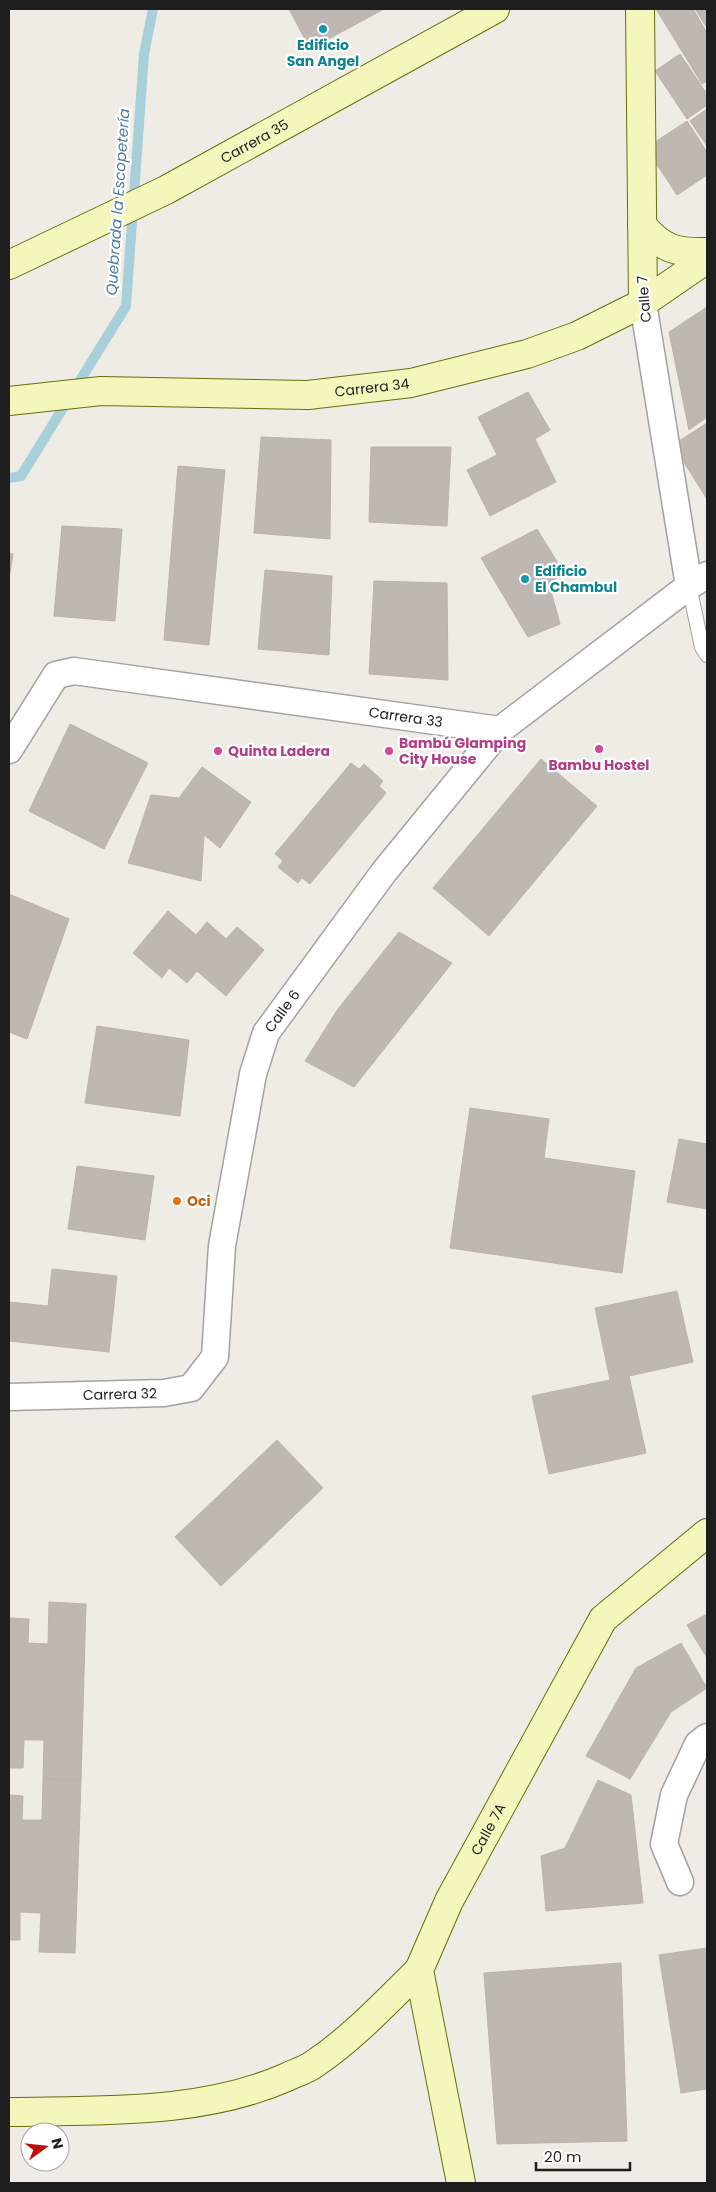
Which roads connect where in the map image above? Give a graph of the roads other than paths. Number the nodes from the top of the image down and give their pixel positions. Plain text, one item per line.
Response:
1 (495, 9) edge
2 (640, 9) edge
3 (642, 225) junction
4 (707, 252) edge
5 (707, 259) edge
6 (9, 265) edge
7 (643, 303) junction
8 (18, 400) edge
9 (698, 580) edge
10 (707, 655) edge
11 (500, 730) junction
12 (9, 750) edge
13 (216, 1357) joint
14 (9, 1397) edge
15 (707, 1533) edge
16 (707, 1737) edge
17 (680, 1882) dead end
18 (419, 1970) junction
19 (9, 2112) edge
20 (461, 2183) edge

1 - 6 street, Carrera 35
2 - 3 street, Calle 7
3 - 4 street
3 - 7 street, Calle 7
5 - 7 street, Carrera 34
7 - 8 street, Carrera 34
7 - 9 street, Calle 7
9 - 10 lane
9 - 11 street
11 - 12 street, Carrera 33
11 - 13 street, Calle 6
13 - 14 street, Carrera 32
15 - 18 street, Calle 7A
16 - 17 street
18 - 19 street
18 - 20 street

